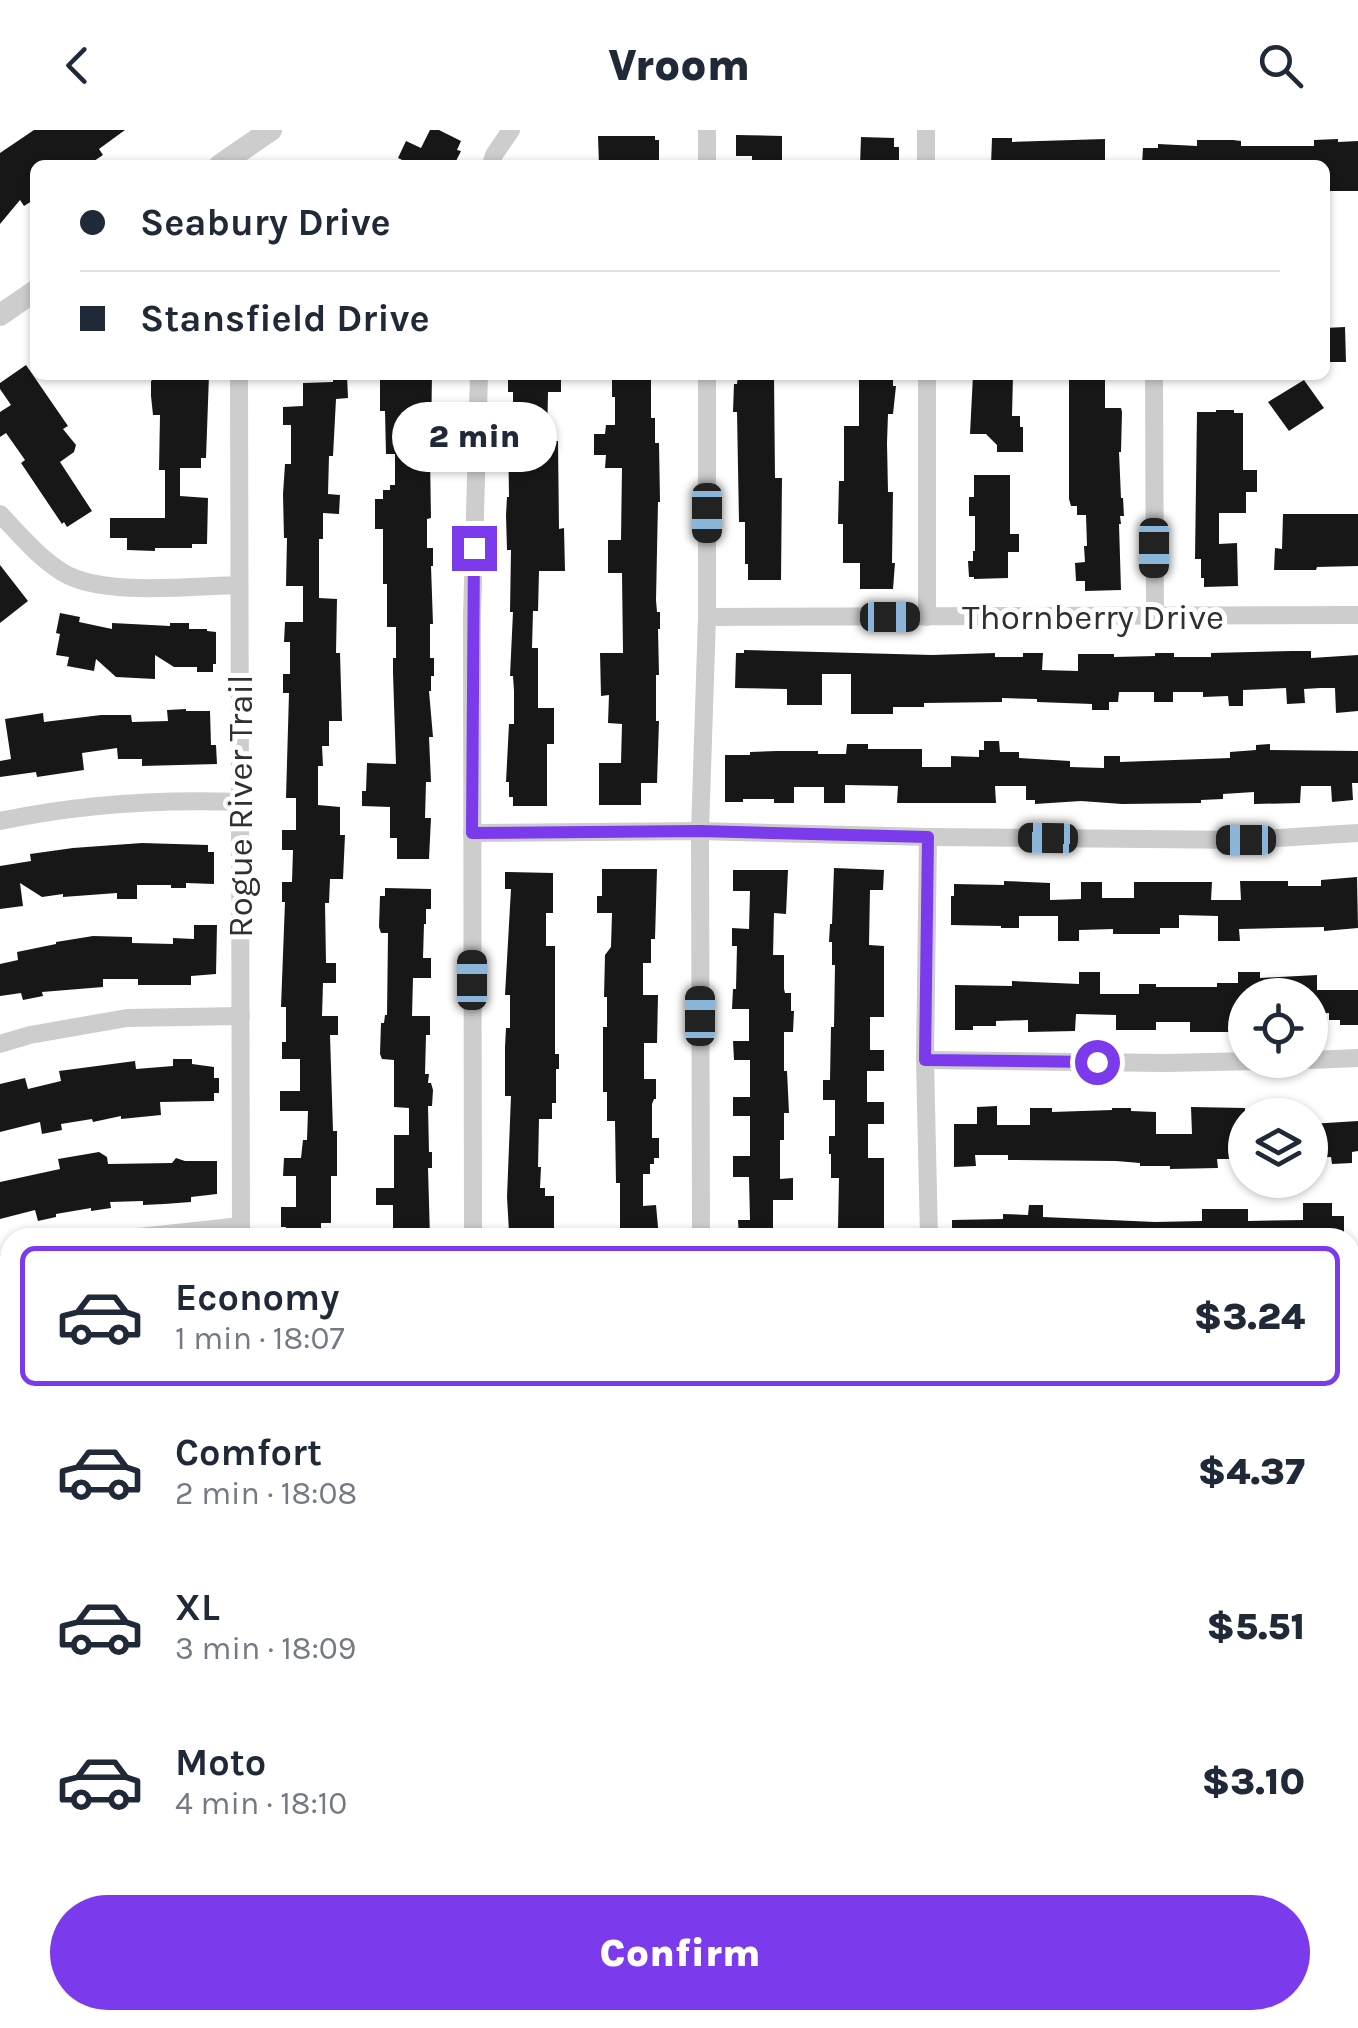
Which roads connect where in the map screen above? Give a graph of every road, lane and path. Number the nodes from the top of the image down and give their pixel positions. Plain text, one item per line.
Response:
1 (271, 130) edge
2 (511, 130) edge
3 (707, 130) edge
4 (926, 130) edge
5 (227, 160) edge
6 (492, 160) edge
7 (707, 160) edge
8 (926, 160) edge
9 (30, 295) edge
10 (0, 316) edge
11 (239, 380) edge
12 (479, 380) edge
13 (707, 380) edge
14 (927, 380) edge
15 (1154, 380) edge
16 (0, 514) edge
17 (239, 585) junction
18 (1358, 615) edge
19 (707, 617) junction
20 (927, 617) junction
21 (1154, 617) junction
22 (240, 802) junction
23 (0, 820) edge
24 (700, 831) junction
25 (472, 833) junction
26 (1358, 833) edge
27 (928, 837) junction
28 (240, 1016) junction
29 (0, 1044) edge
30 (1358, 1058) edge
31 (1328, 1059) edge
32 (925, 1060) junction
33 (1228, 1062) edge
34 (241, 1228) edge
35 (473, 1228) edge
36 (701, 1228) edge
37 (929, 1228) edge

1 - 5 street
2 - 6 street
3 - 7 street
4 - 8 street
9 - 10 street
11 - 17 street, Rogue River Trail
12 - 25 street
13 - 19 street
14 - 20 street
15 - 21 street
16 - 17 street
17 - 22 street, Rogue River Trail
18 - 21 street, Thornberry Drive
19 - 20 street, Thornberry Drive
19 - 24 street
20 - 21 street, Thornberry Drive
22 - 23 street
22 - 28 street, Rogue River Trail
24 - 25 street
24 - 27 street
24 - 36 street
25 - 35 street
26 - 27 street
27 - 32 street
28 - 29 street
28 - 34 street, Rogue River Trail
30 - 31 street
32 - 33 street
32 - 37 street

